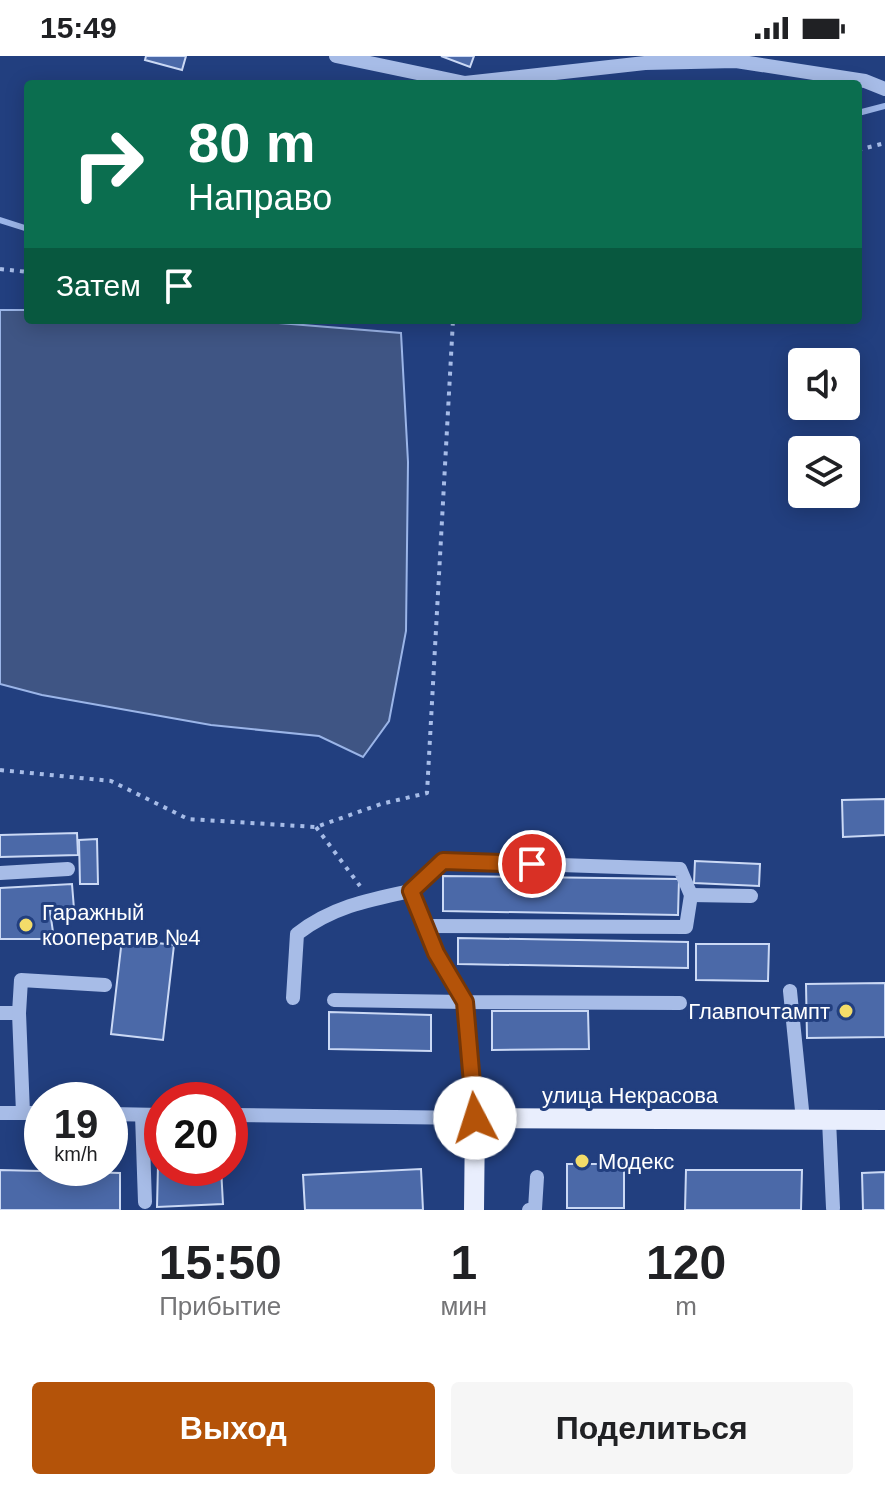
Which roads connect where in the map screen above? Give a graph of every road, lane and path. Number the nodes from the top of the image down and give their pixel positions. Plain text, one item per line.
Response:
1 (336, 56) edge
2 (451, 80) edge
3 (492, 80) edge
4 (859, 80) edge
5 (862, 81) edge
6 (885, 89) edge
7 (885, 143) edge
8 (862, 149) edge
9 (0, 269) edge
10 (24, 272) edge
11 (453, 324) edge
12 (0, 770) edge
13 (316, 827) junction
14 (68, 869) dead end
15 (0, 873) edge
16 (411, 891) junction
17 (691, 895) junction
18 (751, 896) dead end
19 (370, 899) junction
20 (425, 926) junction
21 (105, 985) dead end
22 (790, 991) dead end
23 (293, 998) dead end
24 (334, 1000) dead end
25 (465, 1002) junction
26 (680, 1003) dead end
27 (0, 1013) edge
28 (19, 1013) junction
29 (0, 1113) edge
30 (23, 1113) joint
31 (128, 1115) edge
32 (142, 1115) joint
33 (248, 1115) edge
34 (475, 1118) junction
35 (803, 1120) junction
36 (829, 1120) junction
37 (885, 1120) edge
38 (537, 1177) dead end
39 (145, 1202) dead end
40 (833, 1208) dead end
41 (474, 1210) edge
42 (529, 1210) edge

1 - 2 street
3 - 4 street
5 - 6 street
7 - 8 path
9 - 10 path
11 - 13 path
12 - 13 path
13 - 19 path
14 - 15 street
16 - 17 street
16 - 19 street
16 - 20 street
17 - 18 street
17 - 20 street
19 - 23 street
20 - 25 street
21 - 28 street
22 - 35 street
24 - 25 street
25 - 26 street
25 - 34 street
27 - 28 street
28 - 30 street
29 - 30 street
31 - 32 street
32 - 39 street
33 - 34 street, улица Некрасова
34 - 35 main road, улица Некрасова
34 - 41 main road
35 - 36 main road, улица Некрасова
36 - 37 main road, улица Некрасова
36 - 40 street
38 - 42 street

